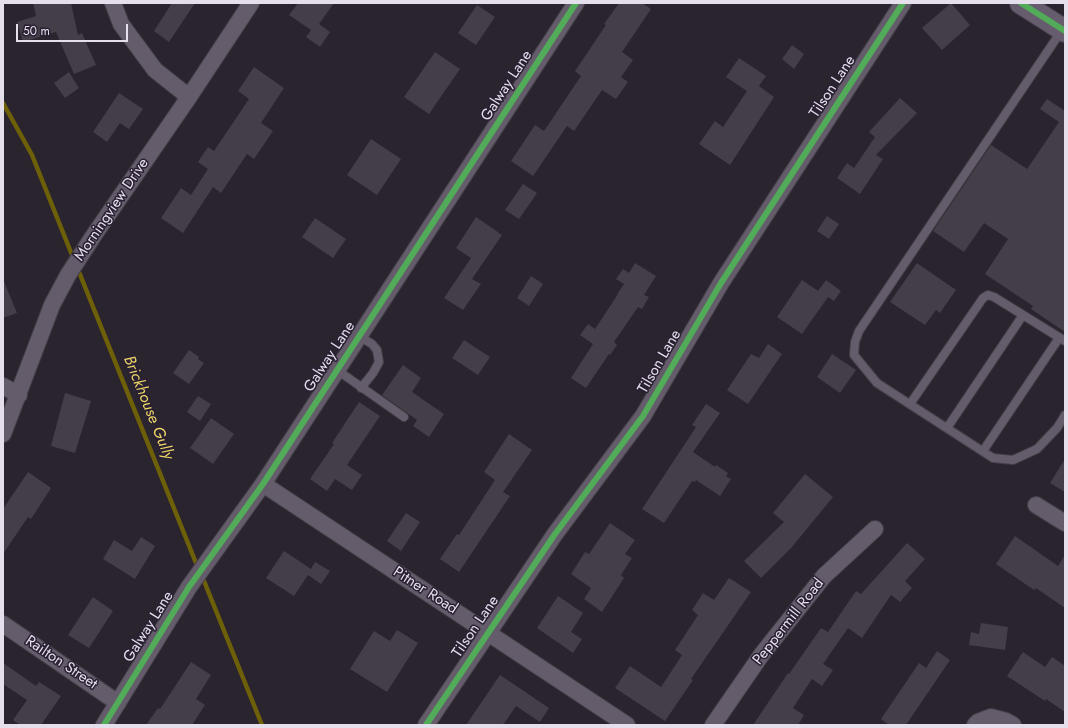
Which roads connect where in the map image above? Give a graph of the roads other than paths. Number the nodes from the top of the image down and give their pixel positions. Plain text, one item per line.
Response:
1 (113, 3) edge
2 (251, 3) edge
3 (576, 3) edge
4 (903, 3) edge
5 (1021, 3) edge
6 (1064, 31) edge
7 (189, 97) junction
8 (1024, 315) junction
9 (359, 336) junction
10 (1062, 340) edge
11 (337, 370) junction
12 (3, 386) edge
13 (361, 388) junction
14 (19, 395) junction
15 (910, 404) junction
16 (1065, 415) edge
17 (404, 417) dead end
18 (947, 428) junction
19 (3, 434) edge
20 (983, 451) junction
21 (263, 484) junction
22 (1036, 505) dead end
23 (1065, 523) edge
24 (876, 529) dead end
25 (3, 624) edge
26 (488, 632) junction
27 (118, 703) junction
28 (979, 722) edge
29 (104, 725) edge
30 (426, 725) edge
31 (627, 725) edge
32 (713, 725) edge
33 (1013, 725) edge

1 - 7 street
2 - 7 street, Morningview Drive
3 - 9 street, Galway Lane
4 - 26 street, Tilson Lane
5 - 6 main road
6 - 15 lane
7 - 14 street, Morningview Drive
8 - 10 lane
8 - 15 lane
8 - 18 lane
9 - 11 street, Galway Lane
9 - 13 lane
10 - 20 lane
11 - 13 lane
11 - 21 street, Galway Lane
12 - 14 street
13 - 17 lane
14 - 19 street, Morningview Drive
15 - 18 lane
16 - 20 lane
18 - 20 lane
21 - 26 street, Pitner Road
21 - 27 street, Galway Lane
22 - 23 street
24 - 32 street, Peppermill Road
25 - 27 street, Railton Street
26 - 30 street, Tilson Lane
26 - 31 street, Pitner Road
27 - 29 street, Galway Lane
28 - 33 street

